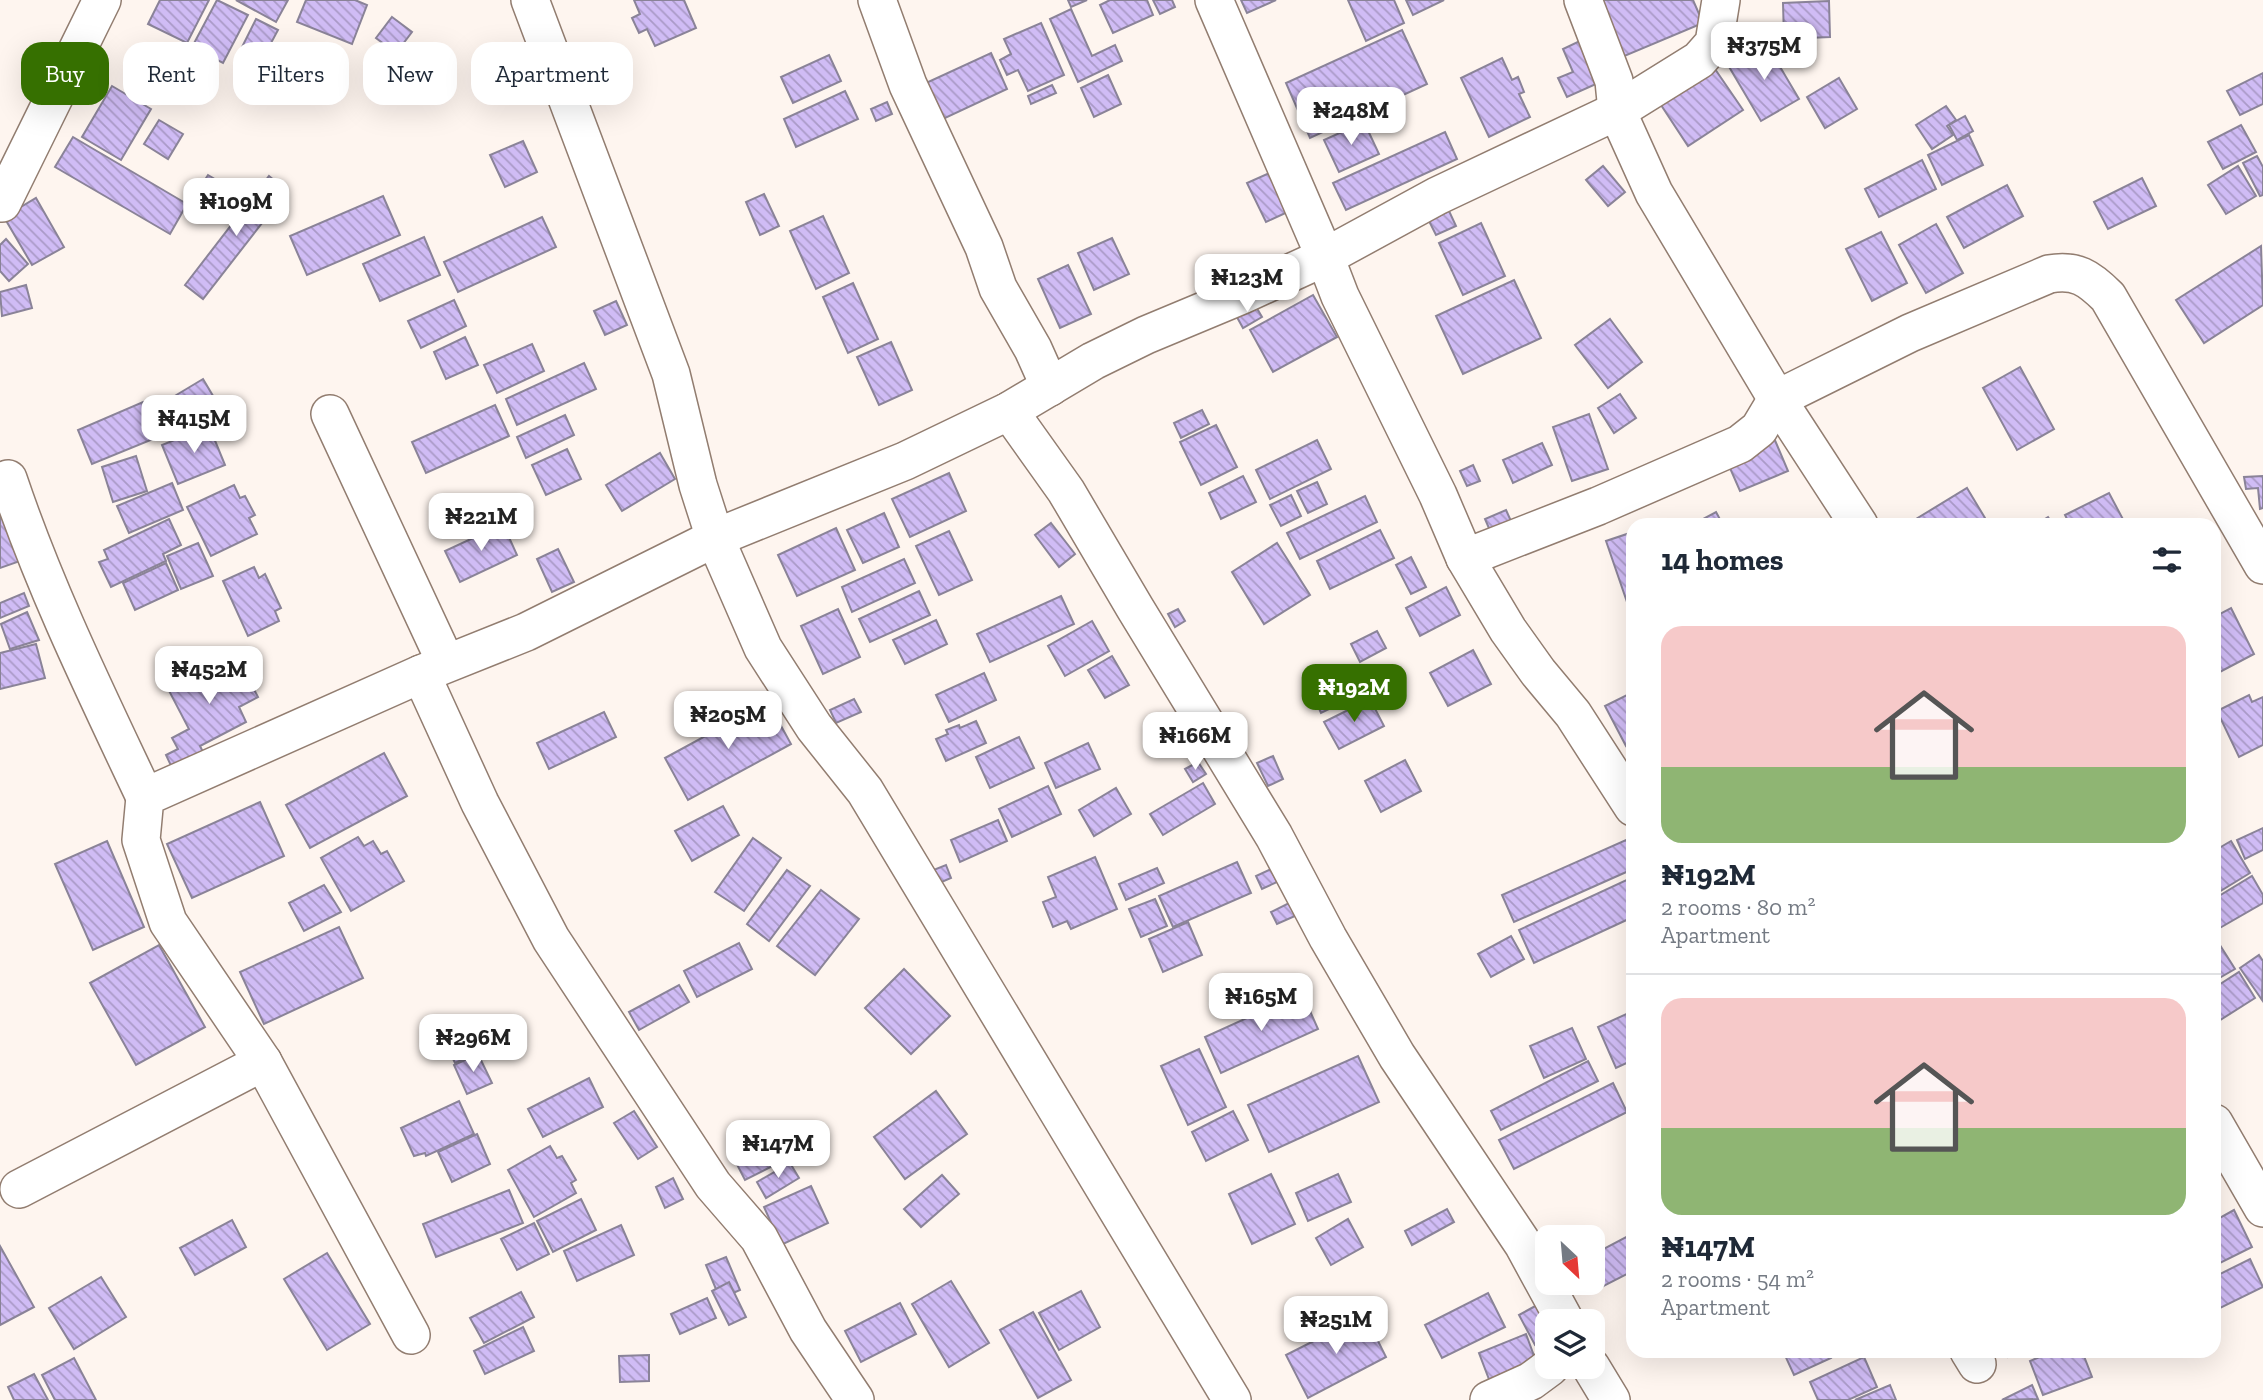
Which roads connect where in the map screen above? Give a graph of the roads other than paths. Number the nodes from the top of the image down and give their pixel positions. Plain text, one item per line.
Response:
1 (102, 0) edge
2 (530, 0) edge
3 (877, 0) edge
4 (1214, 0) edge
5 (1583, 0) edge
6 (1721, 0) edge
7 (1617, 111) junction
8 (2, 203) dead end
9 (1325, 257) junction
10 (1049, 387) junction
11 (1777, 399) junction
12 (1009, 411) junction
13 (330, 414) dead end
14 (8, 479) dead end
15 (1854, 518) edge
16 (715, 538) junction
17 (1465, 558) junction
18 (2263, 565) edge
19 (433, 668) junction
20 (1626, 796) edge
21 (145, 797) junction
22 (263, 1062) junction
23 (2221, 1135) edge
24 (19, 1189) dead end
25 (2263, 1208) edge
26 (1558, 1309) edge
27 (411, 1335) dead end
28 (1535, 1378) edge
29 (1598, 1379) edge
30 (855, 1400) edge
31 (1233, 1400) edge
32 (1489, 1400) edge
33 (1611, 1400) edge

1 - 8 street
2 - 16 street
3 - 10 street
4 - 9 street
5 - 7 street
6 - 7 street
7 - 9 street
7 - 11 street
9 - 10 street
9 - 17 street
10 - 12 street
11 - 15 street
11 - 17 street
11 - 18 street
12 - 16 street
12 - 26 street
13 - 19 street
14 - 21 street
16 - 19 street
16 - 31 street
17 - 20 street
19 - 21 street
19 - 30 street
21 - 22 street
22 - 24 street
22 - 27 street
23 - 25 street
28 - 32 street
29 - 33 street

